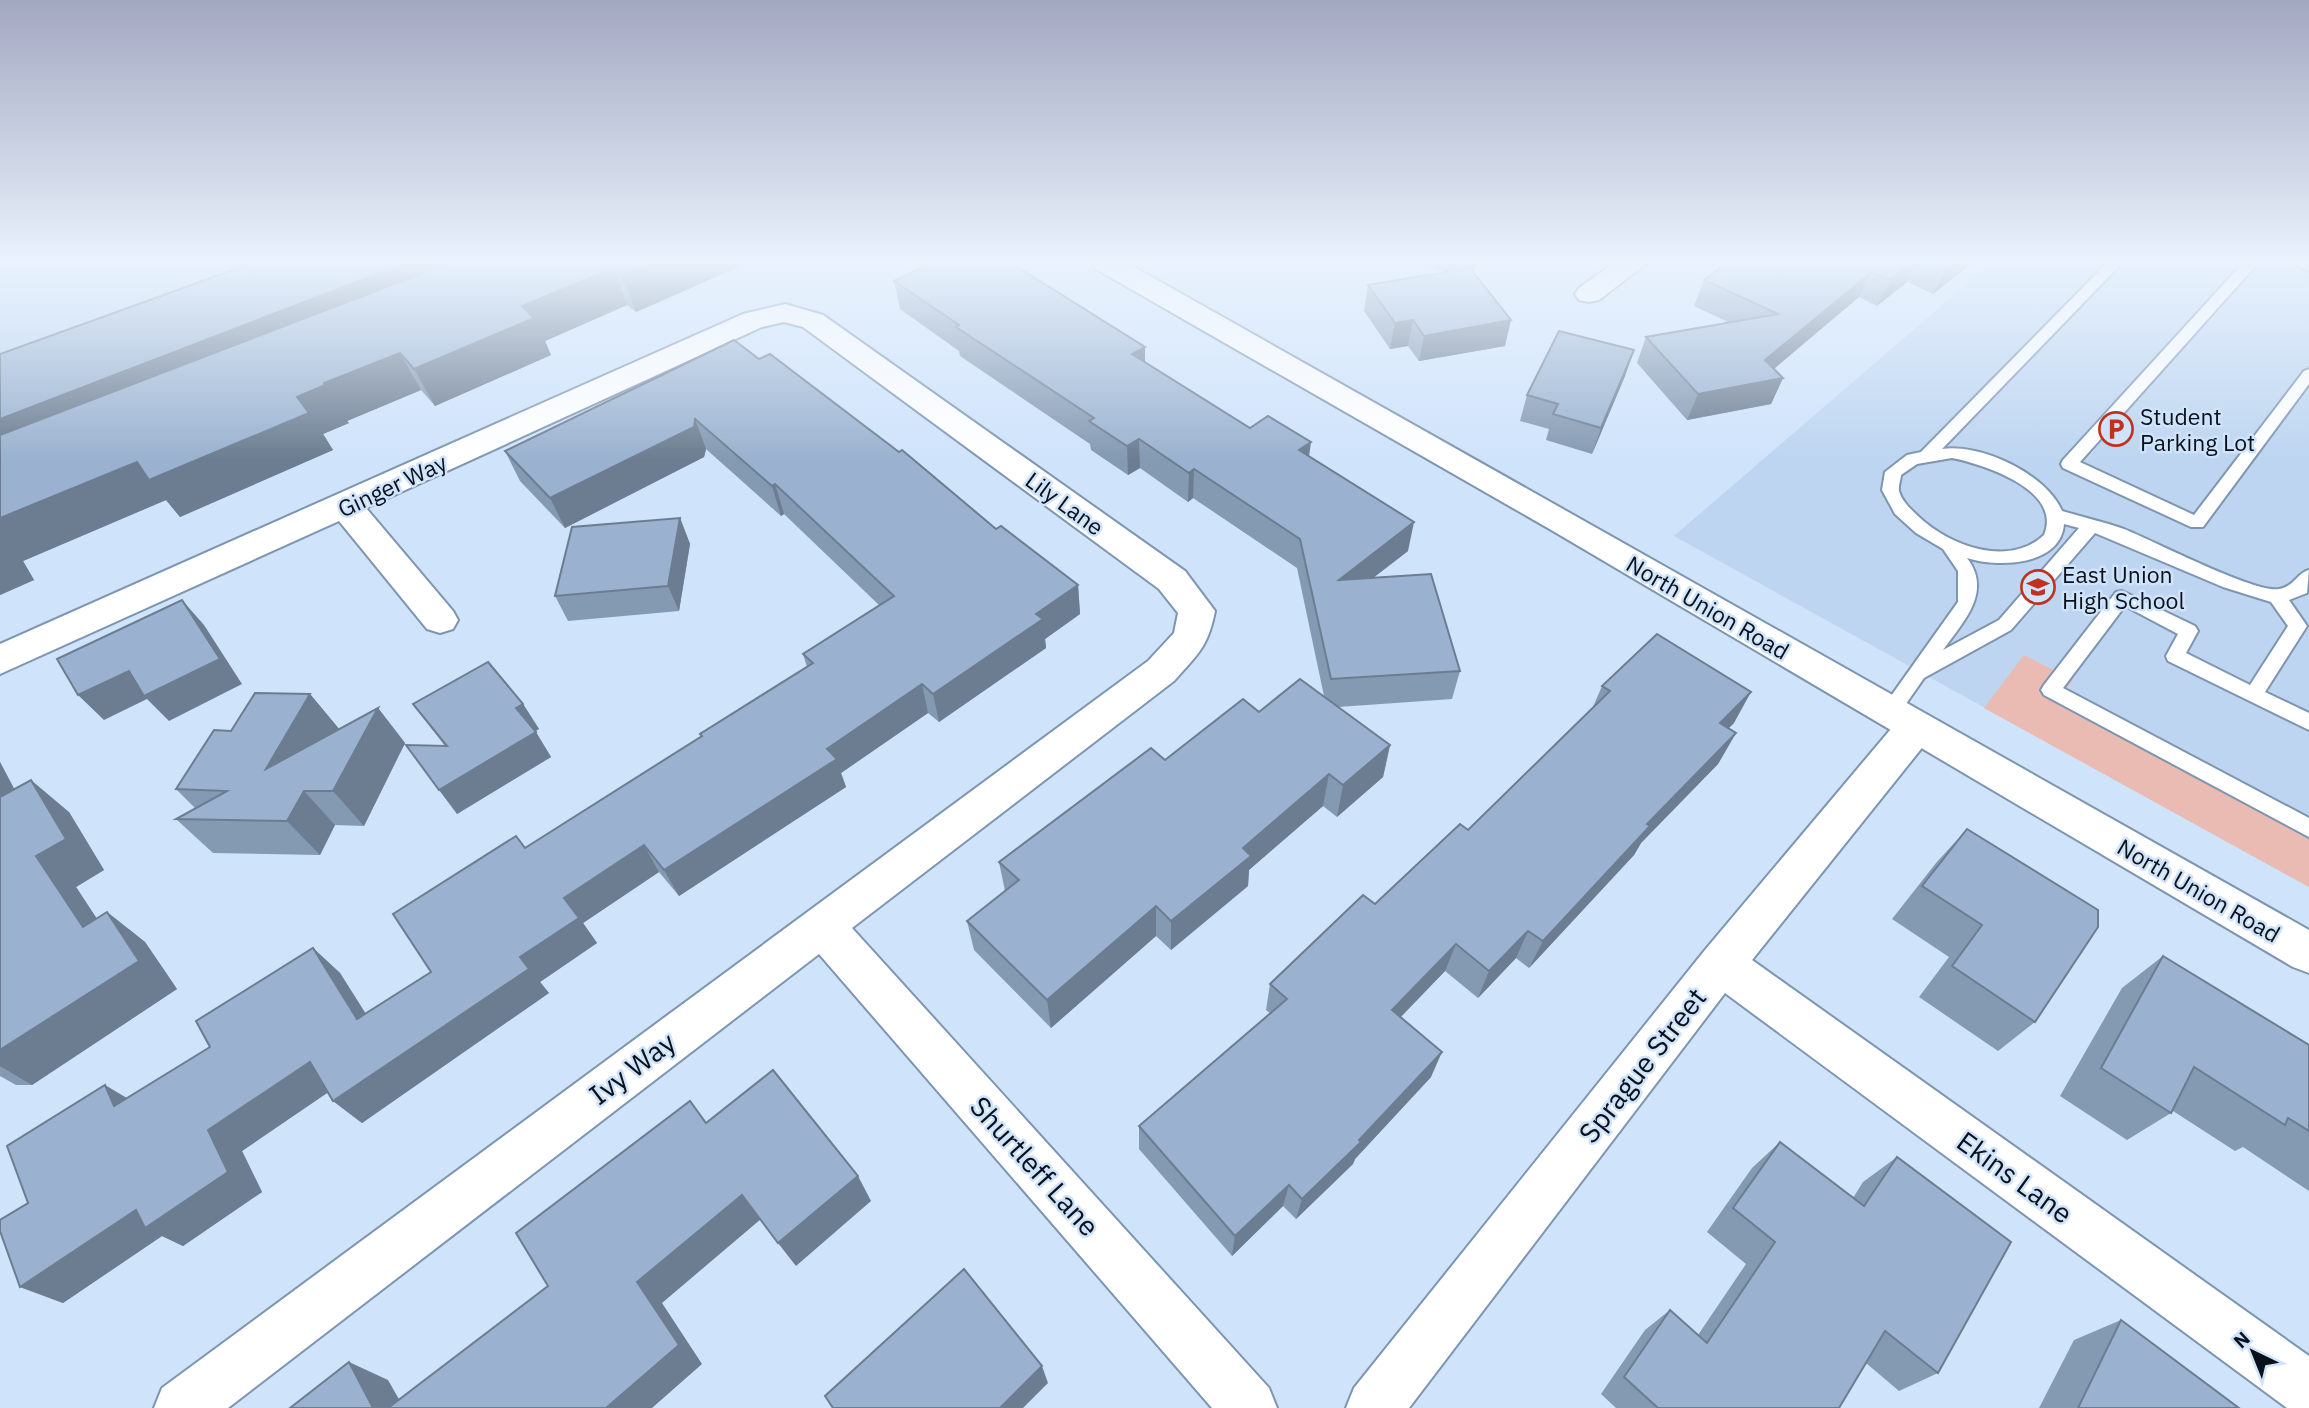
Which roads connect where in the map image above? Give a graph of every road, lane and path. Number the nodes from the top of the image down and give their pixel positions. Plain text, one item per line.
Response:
1 (734, 329) edge
2 (824, 329) edge
3 (1222, 329) edge
4 (2051, 329) edge
5 (2191, 329) edge
6 (2309, 374) edge
7 (1928, 454) junction
8 (345, 506) junction
9 (2055, 515) junction
10 (2090, 527) junction
11 (1950, 547) junction
12 (2305, 582) edge
13 (2277, 597) junction
14 (440, 620) dead end
15 (0, 660) edge
16 (1920, 672) junction
17 (2253, 695) junction
18 (1902, 720) junction
19 (2309, 723) edge
20 (1083, 729) joint
21 (2309, 828) edge
22 (821, 925) junction
23 (2309, 953) edge
24 (1721, 964) junction
25 (2309, 1390) edge
26 (182, 1408) edge
27 (1250, 1408) edge
28 (1374, 1408) edge

1 - 8 street, Ginger Way
2 - 20 street, Lily Lane
3 - 18 street, North Union Road
4 - 7 lane
5 - 6 lane
7 - 9 lane
7 - 11 lane
8 - 14 street
8 - 15 street, Ginger Way
9 - 10 lane
9 - 11 lane
10 - 13 lane
10 - 16 lane
11 - 16 lane
12 - 13 lane
13 - 17 lane
16 - 18 lane
17 - 19 lane
17 - 21 lane
18 - 23 street, North Union Road
18 - 24 street, Sprague Street
20 - 22 street, Ivy Way
22 - 26 street, Ivy Way
22 - 27 street, Shurtleff Lane
24 - 25 street, Ekins Lane
24 - 28 street, Sprague Street

